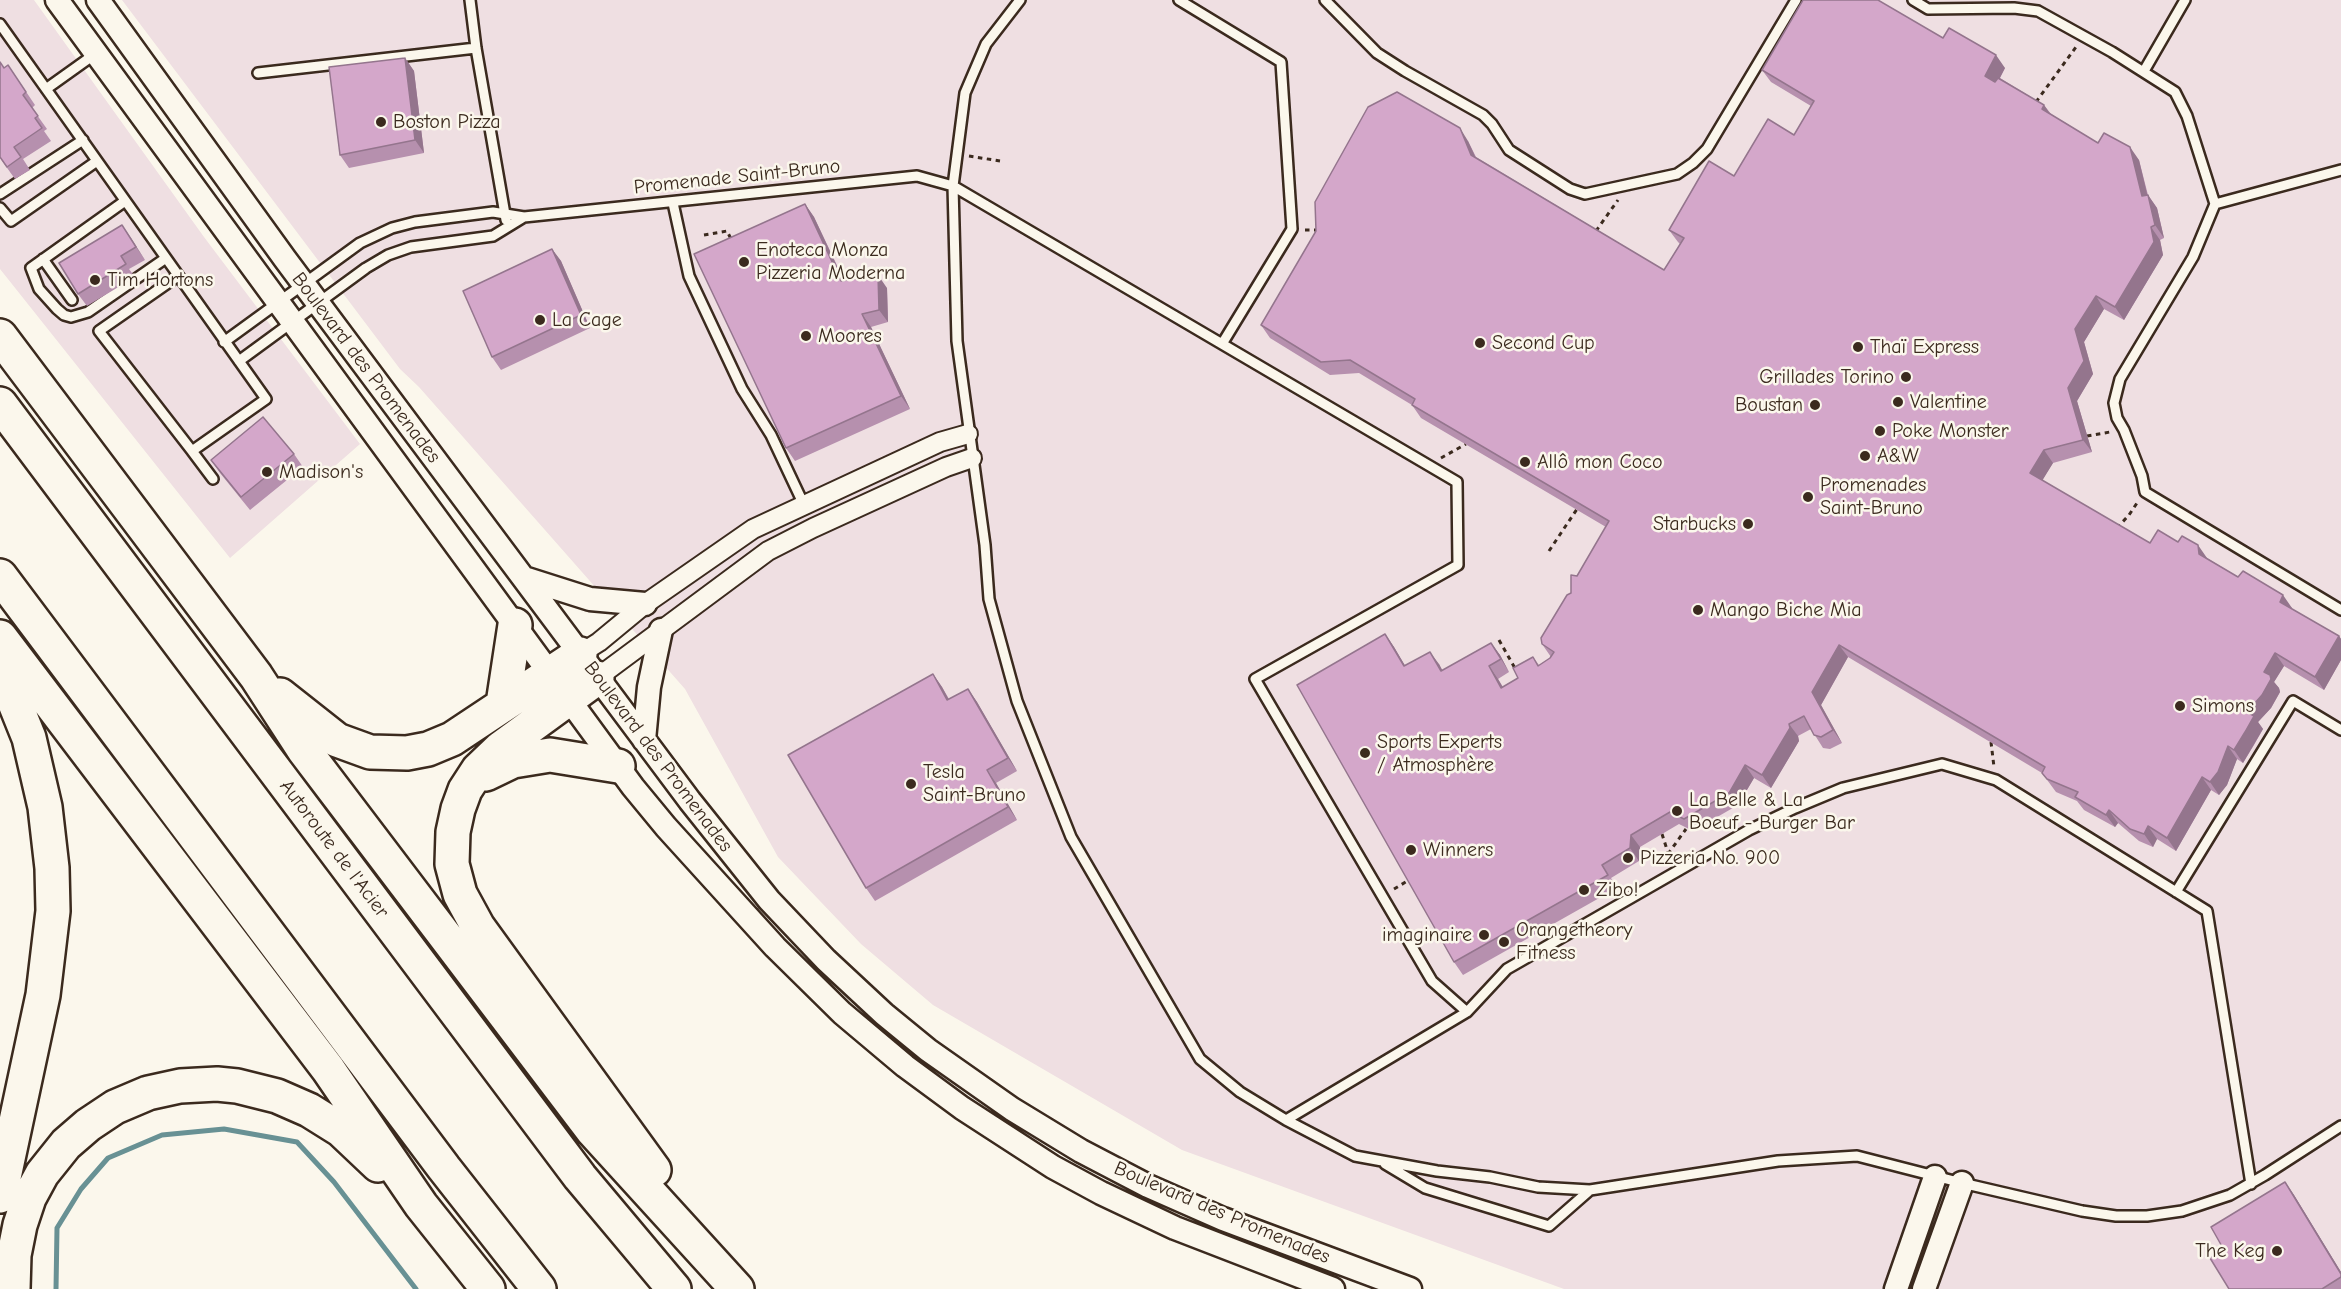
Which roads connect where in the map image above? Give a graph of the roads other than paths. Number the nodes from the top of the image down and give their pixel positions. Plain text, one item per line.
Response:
1 (57, 0) edge
2 (98, 0) edge
3 (470, 0) edge
4 (1020, 0) edge
5 (1179, 0) edge
6 (1325, 0) edge
7 (1796, 0) edge
8 (1913, 0) edge
9 (2185, 0) edge
10 (0, 24) edge
11 (476, 48) junction
12 (96, 54) junction
13 (2144, 71) junction
14 (258, 73) dead end
15 (46, 89) junction
16 (83, 140) junction
17 (97, 161) junction
18 (2341, 170) edge
19 (952, 186) junction
20 (0, 194) edge
21 (125, 201) junction
22 (673, 203) junction
23 (2215, 204) junction
24 (0, 208) edge
25 (505, 214) junction
26 (524, 218) junction
27 (507, 228) junction
28 (166, 258) junction
29 (43, 259) junction
30 (178, 276) junction
31 (303, 284) junction
32 (72, 300) edge
33 (278, 303) junction
34 (319, 304) junction
35 (293, 323) junction
36 (0, 336) edge
37 (224, 342) junction
38 (1222, 344) junction
39 (240, 361) junction
40 (0, 404) edge
41 (968, 434) junction
42 (192, 451) junction
43 (972, 458) junction
44 (213, 479) edge
45 (804, 505) junction
46 (0, 576) edge
47 (524, 578) junction
48 (645, 604) junction
49 (2341, 610) edge
50 (515, 625) junction
51 (661, 630) junction
52 (0, 637) edge
53 (0, 666) edge
54 (588, 666) junction
55 (549, 673) junction
56 (256, 676) junction
57 (568, 699) junction
58 (503, 704) junction
59 (2341, 730) edge
60 (644, 740) junction
61 (618, 766) junction
62 (465, 790) junction
63 (2176, 892) junction
64 (1467, 1012) junction
65 (1286, 1120) junction
66 (2341, 1126) edge
67 (1377, 1159) junction
68 (1935, 1177) junction
69 (1962, 1183) junction
70 (2250, 1184) junction
71 (1590, 1190) junction
72 (0, 1196) edge
73 (421, 1205) junction
74 (13, 1289) edge
75 (488, 1289) edge
76 (539, 1289) edge
77 (674, 1289) edge
78 (737, 1289) edge
79 (744, 1289) edge
80 (1333, 1289) edge
81 (1410, 1289) edge
82 (1896, 1289) edge
83 (1924, 1289) edge

1 - 12 street, Boulevard des Promenades
2 - 31 street, Boulevard des Promenades
3 - 11 lane
4 - 19 lane
5 - 38 lane
6 - 7 lane
8 - 13 lane
9 - 13 lane
10 - 15 lane
11 - 14 lane
11 - 25 lane
12 - 15 lane
12 - 33 street, Boulevard des Promenades
13 - 23 lane
15 - 16 lane
16 - 17 lane
16 - 20 lane
17 - 21 lane
17 - 24 lane
18 - 23 lane
19 - 22 lane, Promenade Saint-Bruno
19 - 38 lane, Promenade Saint-Bruno
19 - 41 lane
21 - 28 lane
21 - 29 lane
22 - 26 lane, Promenade Saint-Bruno
22 - 45 lane
23 - 49 lane
25 - 26 lane, Promenade Saint-Bruno
25 - 27 lane
25 - 31 lane, Promenade Saint-Bruno
26 - 27 lane, Promenade Saint-Bruno
27 - 34 lane, Promenade Saint-Bruno
28 - 29 lane
28 - 30 lane
29 - 32 lane
30 - 37 lane
30 - 42 lane
31 - 33 lane, Promenade Saint-Bruno
31 - 34 street, Boulevard des Promenades
33 - 35 street, Boulevard des Promenades
33 - 37 lane, Promenade Saint-Bruno
34 - 35 lane, Promenade Saint-Bruno
34 - 47 street, Boulevard des Promenades
35 - 39 lane, Promenade Saint-Bruno
35 - 50 street, Boulevard des Promenades
36 - 56 highway
37 - 39 lane
38 - 64 lane, Promenade Saint-Bruno
39 - 42 lane
40 - 77 highway, Autoroute de l'Acier
41 - 43 lane
41 - 45 street
42 - 44 lane
43 - 51 street
43 - 65 lane
45 - 48 street
46 - 76 highway
47 - 48 street
47 - 54 street, Boulevard des Promenades
48 - 54 street
50 - 55 street, Boulevard des Promenades
50 - 58 highway
51 - 54 street
51 - 60 street
52 - 73 highway
53 - 72 highway
54 - 55 highway
54 - 57 highway
54 - 60 street, Boulevard des Promenades
55 - 57 street, Boulevard des Promenades
55 - 58 highway
56 - 58 highway
56 - 78 highway
57 - 61 street, Boulevard des Promenades
57 - 62 highway
59 - 63 lane
60 - 81 street, Boulevard des Promenades
61 - 62 highway
61 - 80 street, Boulevard des Promenades
62 - 79 highway
63 - 64 lane
63 - 70 lane
64 - 65 lane
65 - 67 lane
66 - 70 lane
67 - 71 lane
67 - 71 lane
68 - 69 lane
68 - 71 lane
68 - 82 street
69 - 70 lane
69 - 83 street
73 - 74 highway
73 - 75 highway

